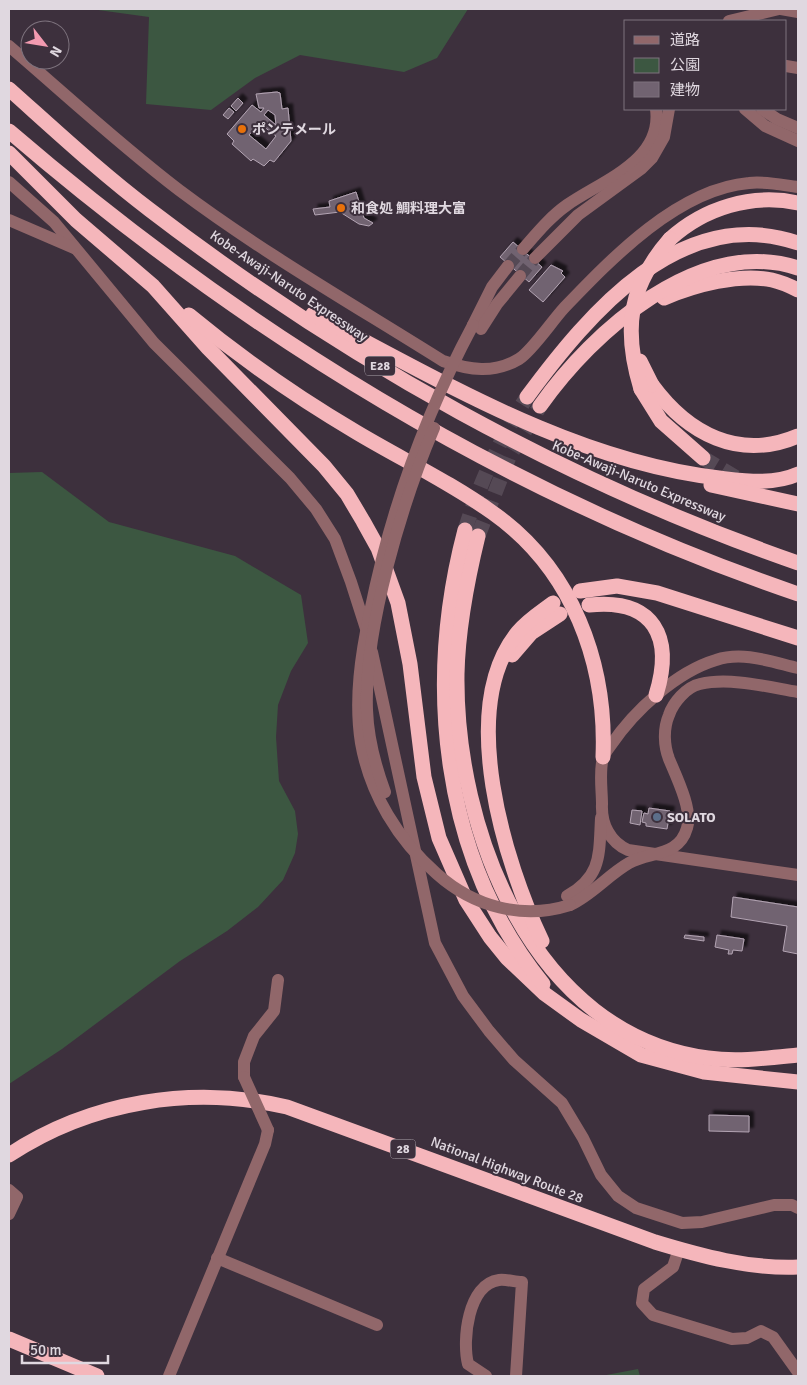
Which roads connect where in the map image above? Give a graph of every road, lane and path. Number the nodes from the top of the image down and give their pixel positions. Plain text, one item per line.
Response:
1 (780, 9) edge
2 (798, 12) edge
3 (733, 20) edge
4 (9, 46) edge
5 (9, 89) edge
6 (656, 110) edge
7 (669, 110) edge
8 (746, 110) edge
9 (764, 110) edge
10 (798, 128) edge
11 (9, 132) edge
12 (798, 141) edge
13 (9, 153) edge
14 (9, 182) edge
15 (798, 187) edge
16 (798, 203) edge
17 (9, 220) edge
18 (798, 243) edge
19 (77, 249) junction
20 (523, 249) tunnel mouth
21 (535, 258) tunnel mouth
22 (508, 266) tunnel mouth
23 (798, 268) edge
24 (520, 276) tunnel mouth
25 (254, 284) junction
26 (153, 286) junction
27 (798, 290) edge
28 (618, 322) junction
29 (477, 327) junction
30 (646, 387) junction
31 (527, 397) tunnel mouth
32 (540, 406) tunnel mouth
33 (798, 436) edge
34 (703, 458) tunnel mouth
35 (652, 467) junction
36 (798, 474) edge
37 (798, 504) edge
38 (798, 563) edge
39 (580, 591) dead end
40 (798, 594) edge
41 (588, 605) dead end
42 (557, 608) dead end
43 (798, 638) edge
44 (798, 668) edge
45 (798, 692) edge
46 (656, 695) junction
47 (603, 757) junction
48 (601, 814) junction
49 (657, 854) junction
50 (798, 875) edge
51 (568, 900) junction
52 (278, 980) dead end
53 (569, 988) junction
54 (564, 1007) junction
55 (798, 1055) edge
56 (798, 1082) edge
57 (9, 1155) edge
58 (9, 1191) edge
59 (798, 1208) edge
60 (9, 1214) edge
61 (679, 1249) junction
62 (217, 1258) junction
63 (798, 1267) edge
64 (378, 1325) dead end
65 (9, 1339) edge
66 (798, 1372) edge
67 (97, 1376) edge
68 (169, 1376) edge
69 (486, 1376) edge
70 (516, 1376) edge

1 - 2 street
1 - 3 street
4 - 15 street
5 - 25 highway, Kobe-Awaji-Naruto Expressway / E28
6 - 20 street
7 - 21 street
8 - 12 street
9 - 10 street
11 - 40 highway, E28
13 - 26 highway
14 - 19 street
16 - 30 highway, bridge
17 - 19 street
18 - 31 highway
19 - 59 street
22 - 29 street
23 - 28 highway
24 - 29 street
25 - 35 highway
25 - 38 highway, Kobe-Awaji-Naruto Expressway / E28
26 - 47 highway
26 - 54 highway
27 - 28 highway
28 - 32 highway
29 - 51 street, bridge
30 - 33 highway
30 - 34 highway
35 - 36 highway
35 - 37 highway
39 - 43 highway
41 - 46 highway
42 - 53 highway
44 - 46 street
45 - 49 street
46 - 47 street
47 - 48 street
48 - 49 street
48 - 51 street
49 - 50 street
49 - 51 street
52 - 62 street, bridge
53 - 54 highway
53 - 55 highway
54 - 56 highway
57 - 61 highway, National Highway Route 28 / 28
58 - 60 street
61 - 63 highway, National Highway Route 28 / 28
61 - 66 street
62 - 64 street
62 - 68 street
65 - 67 highway
69 - 70 street

